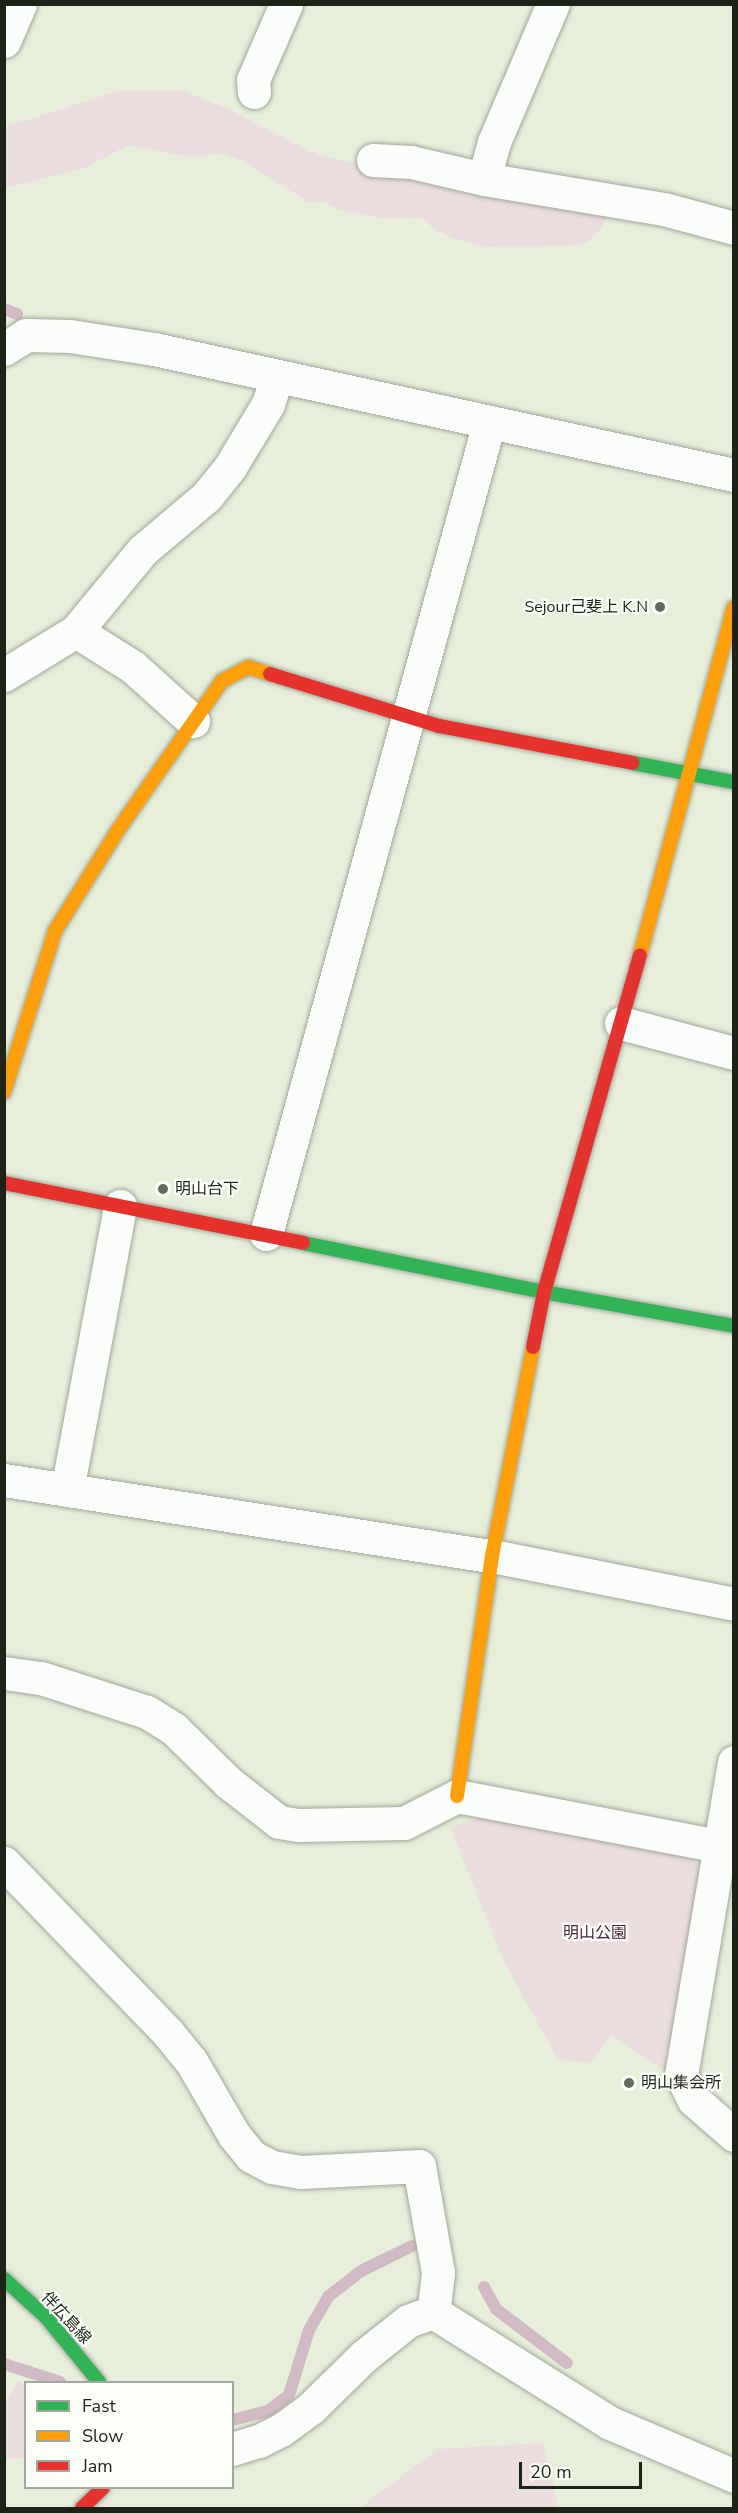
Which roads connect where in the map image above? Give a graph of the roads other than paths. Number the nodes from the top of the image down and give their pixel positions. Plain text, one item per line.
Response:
1 (20, 4) edge
2 (286, 4) edge
3 (553, 4) edge
4 (4, 41) edge
5 (254, 92) dead end
6 (373, 159) dead end
7 (484, 179) junction
8 (734, 228) edge
9 (4, 349) edge
10 (277, 376) junction
11 (489, 423) junction
12 (734, 475) edge
13 (734, 607) edge
14 (76, 631) junction
15 (4, 675) edge
16 (407, 716) junction
17 (193, 721) junction
18 (687, 774) junction
19 (734, 782) edge
20 (621, 1023) junction
21 (734, 1053) edge
22 (4, 1092) edge
23 (4, 1183) edge
24 (120, 1206) junction
25 (267, 1234) junction
26 (544, 1292) junction
27 (734, 1326) edge
28 (4, 1480) edge
29 (67, 1490) junction
30 (492, 1557) junction
31 (734, 1604) edge
32 (4, 1673) edge
33 (734, 1762) edge
34 (457, 1796) junction
35 (719, 1846) junction
36 (4, 1863) edge
37 (734, 2135) edge
38 (4, 2279) edge
39 (433, 2312) junction
40 (98, 2381) edge
41 (234, 2448) edge
42 (734, 2476) edge
43 (101, 2489) edge
44 (82, 2508) edge

1 - 4 street
2 - 5 street
3 - 7 street
6 - 7 street
7 - 8 street
9 - 10 street
10 - 11 street
10 - 14 street
11 - 12 street
11 - 16 street
13 - 18 street
14 - 15 street
14 - 17 street
16 - 17 street
16 - 18 street
16 - 25 street
17 - 22 street
18 - 19 street
18 - 20 street
20 - 21 street
20 - 26 street
23 - 24 street
24 - 25 street
24 - 29 street
25 - 26 street
26 - 27 street
26 - 30 street
28 - 29 street
29 - 30 street
30 - 31 street
30 - 34 street
32 - 34 street
33 - 35 street
34 - 35 street
35 - 37 street
36 - 39 street
38 - 40 street, 伴広島線
39 - 41 street
39 - 42 street
43 - 44 street

